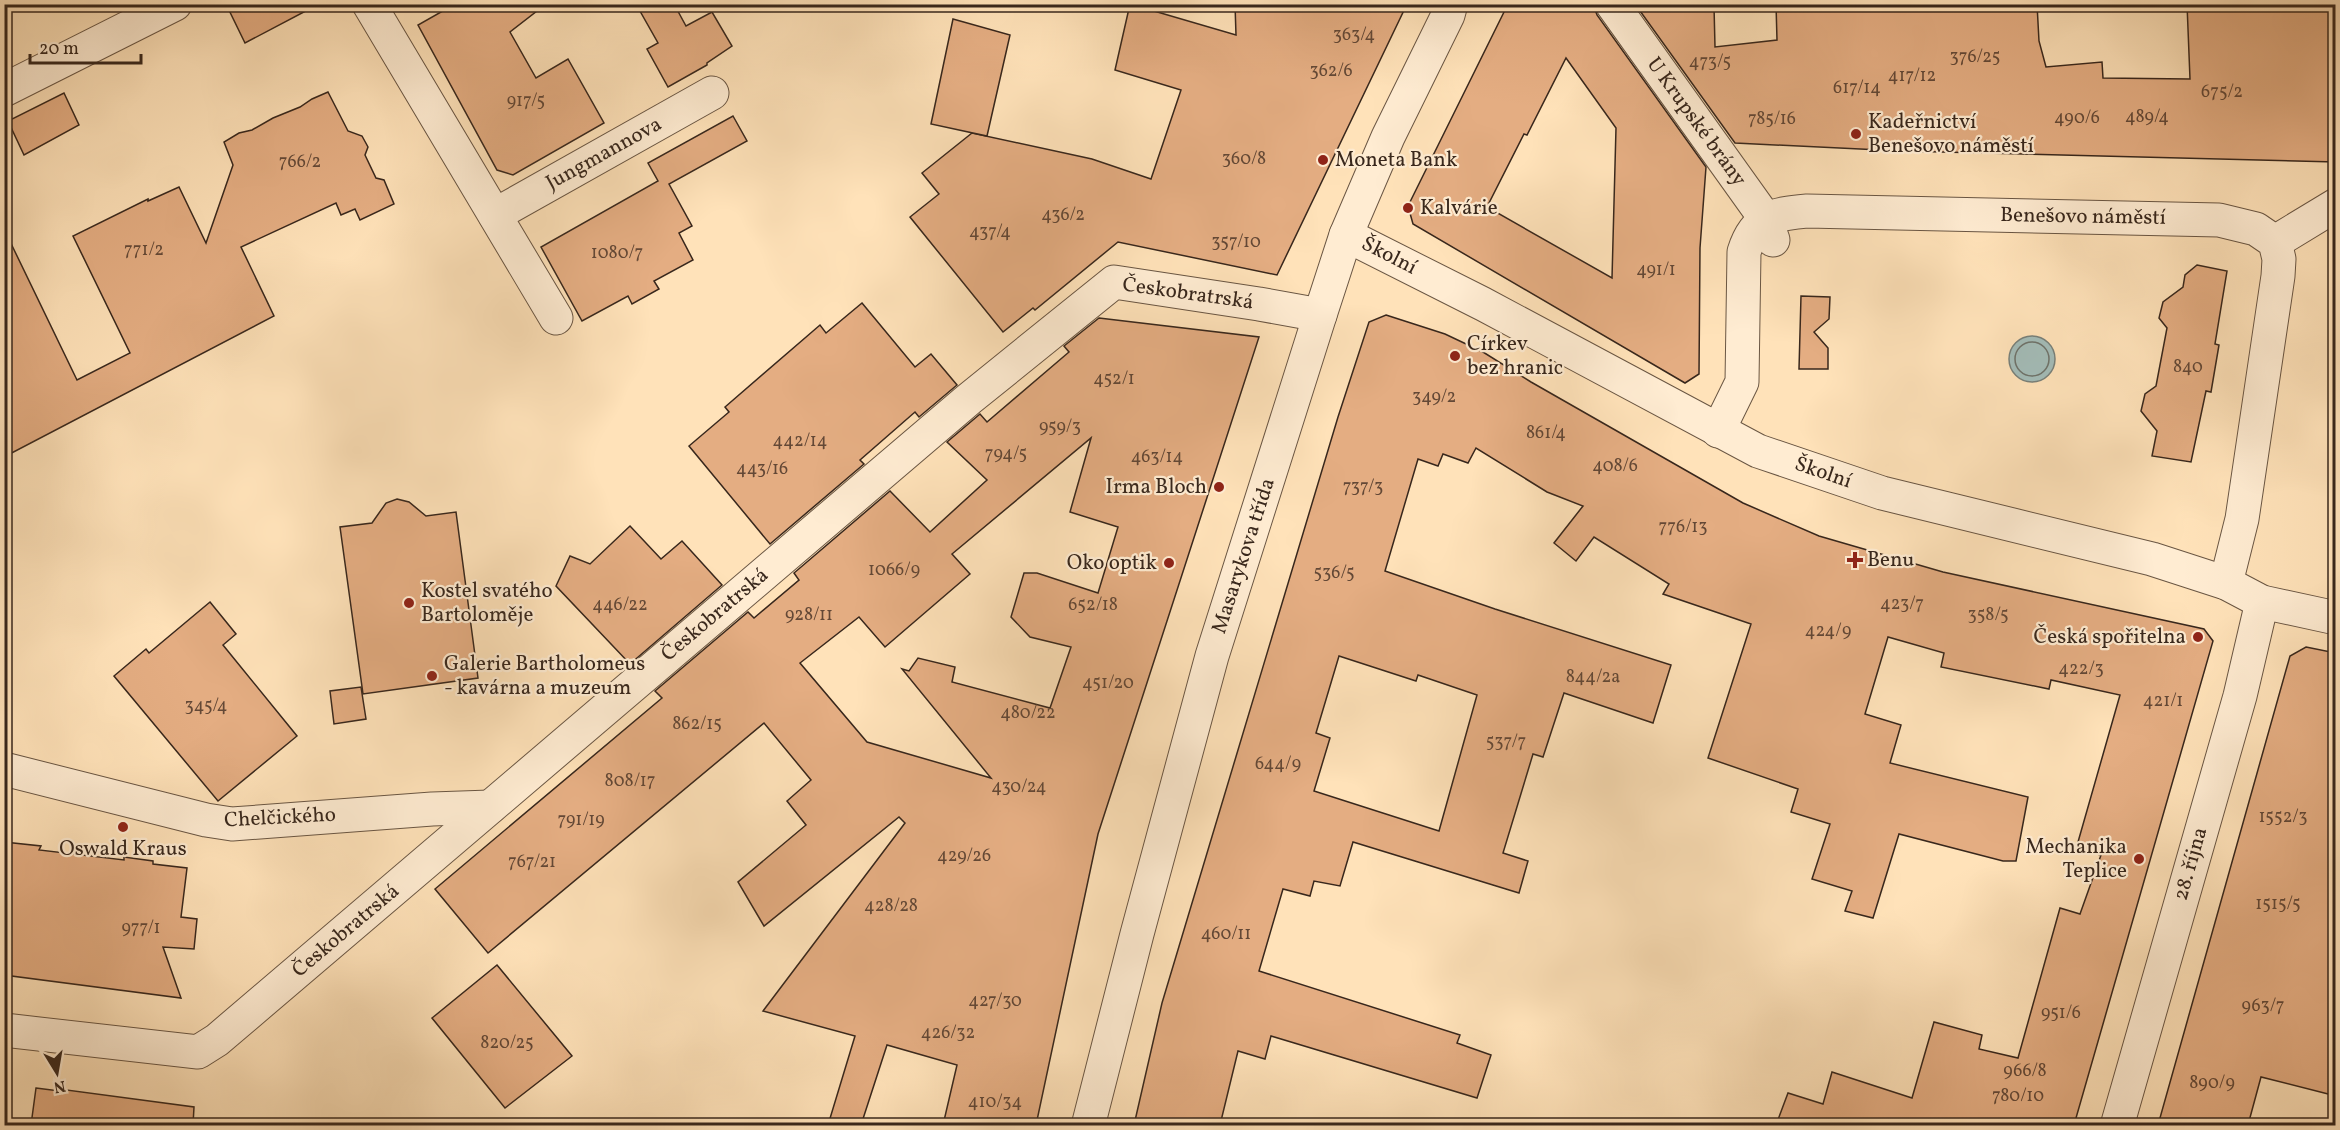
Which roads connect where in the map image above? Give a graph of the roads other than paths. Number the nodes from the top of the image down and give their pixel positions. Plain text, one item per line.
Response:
1 (175, 4) edge
2 (369, 4) edge
3 (1451, 4) edge
4 (1612, 4) edge
5 (4, 90) edge
6 (712, 93) dead end
7 (2336, 205) edge
8 (495, 216) junction
9 (1769, 230) junction
10 (1346, 235) junction
11 (2276, 242) junction
12 (1320, 315) junction
13 (556, 318) dead end
14 (1718, 431) junction
15 (2226, 583) junction
16 (2262, 602) junction
17 (2336, 618) edge
18 (4, 769) edge
19 (490, 807) junction
20 (4, 1030) edge
21 (1088, 1125) edge
22 (2117, 1125) edge

1 - 5 street
2 - 8 street
3 - 10 street, Masarykova třída
4 - 9 street, U Krupské brány
6 - 8 street, Jungmannova
7 - 11 street
8 - 13 street
9 - 11 street, Benešovo náměstí
9 - 14 street
10 - 12 street, Masarykova třída
10 - 14 street, Školní
11 - 15 street
12 - 19 street, Českobratrská
12 - 21 street, Masarykova třída
14 - 15 street, Školní
15 - 16 street, Školní
16 - 17 street, Školní
16 - 22 street, 28. října
18 - 19 street, Chelčického
19 - 20 street, Českobratrská

